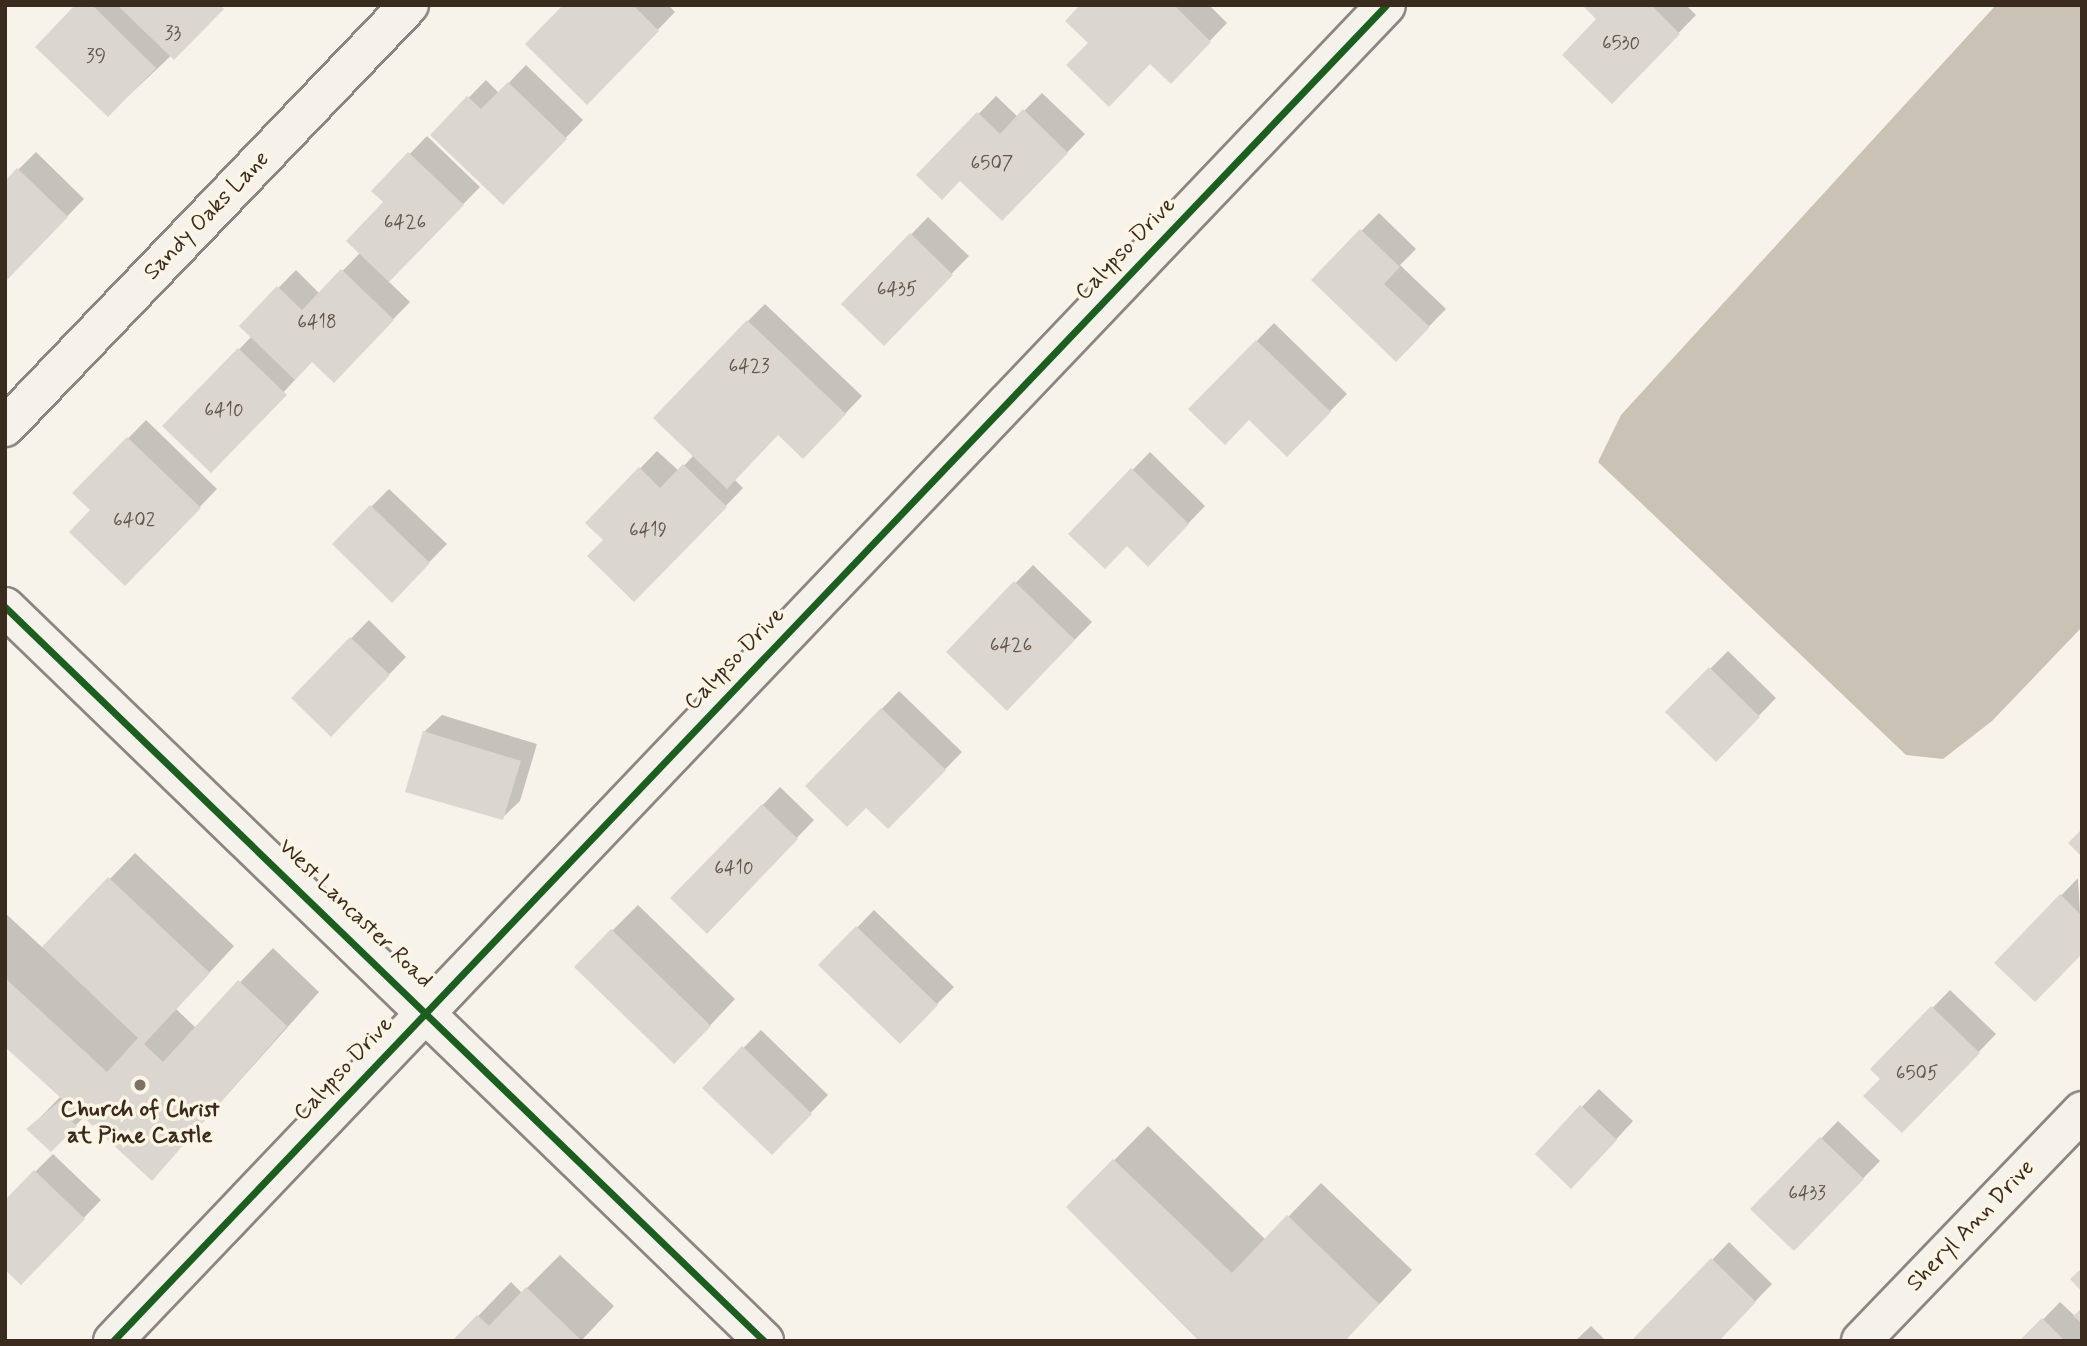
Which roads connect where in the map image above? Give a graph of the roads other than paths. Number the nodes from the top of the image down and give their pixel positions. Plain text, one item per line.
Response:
1 (409, 5) edge
2 (1386, 5) edge
3 (5, 427) edge
4 (5, 607) edge
5 (427, 1009) junction
6 (2082, 1111) edge
7 (113, 1341) edge
8 (764, 1341) edge
9 (1861, 1341) edge

1 - 3 street, Sandy Oaks Lane
2 - 5 street, Calypso Drive
4 - 5 street, West Lancaster Road
5 - 7 street, Calypso Drive
5 - 8 street, West Lancaster Road
6 - 9 street, Sheryl Ann Drive

